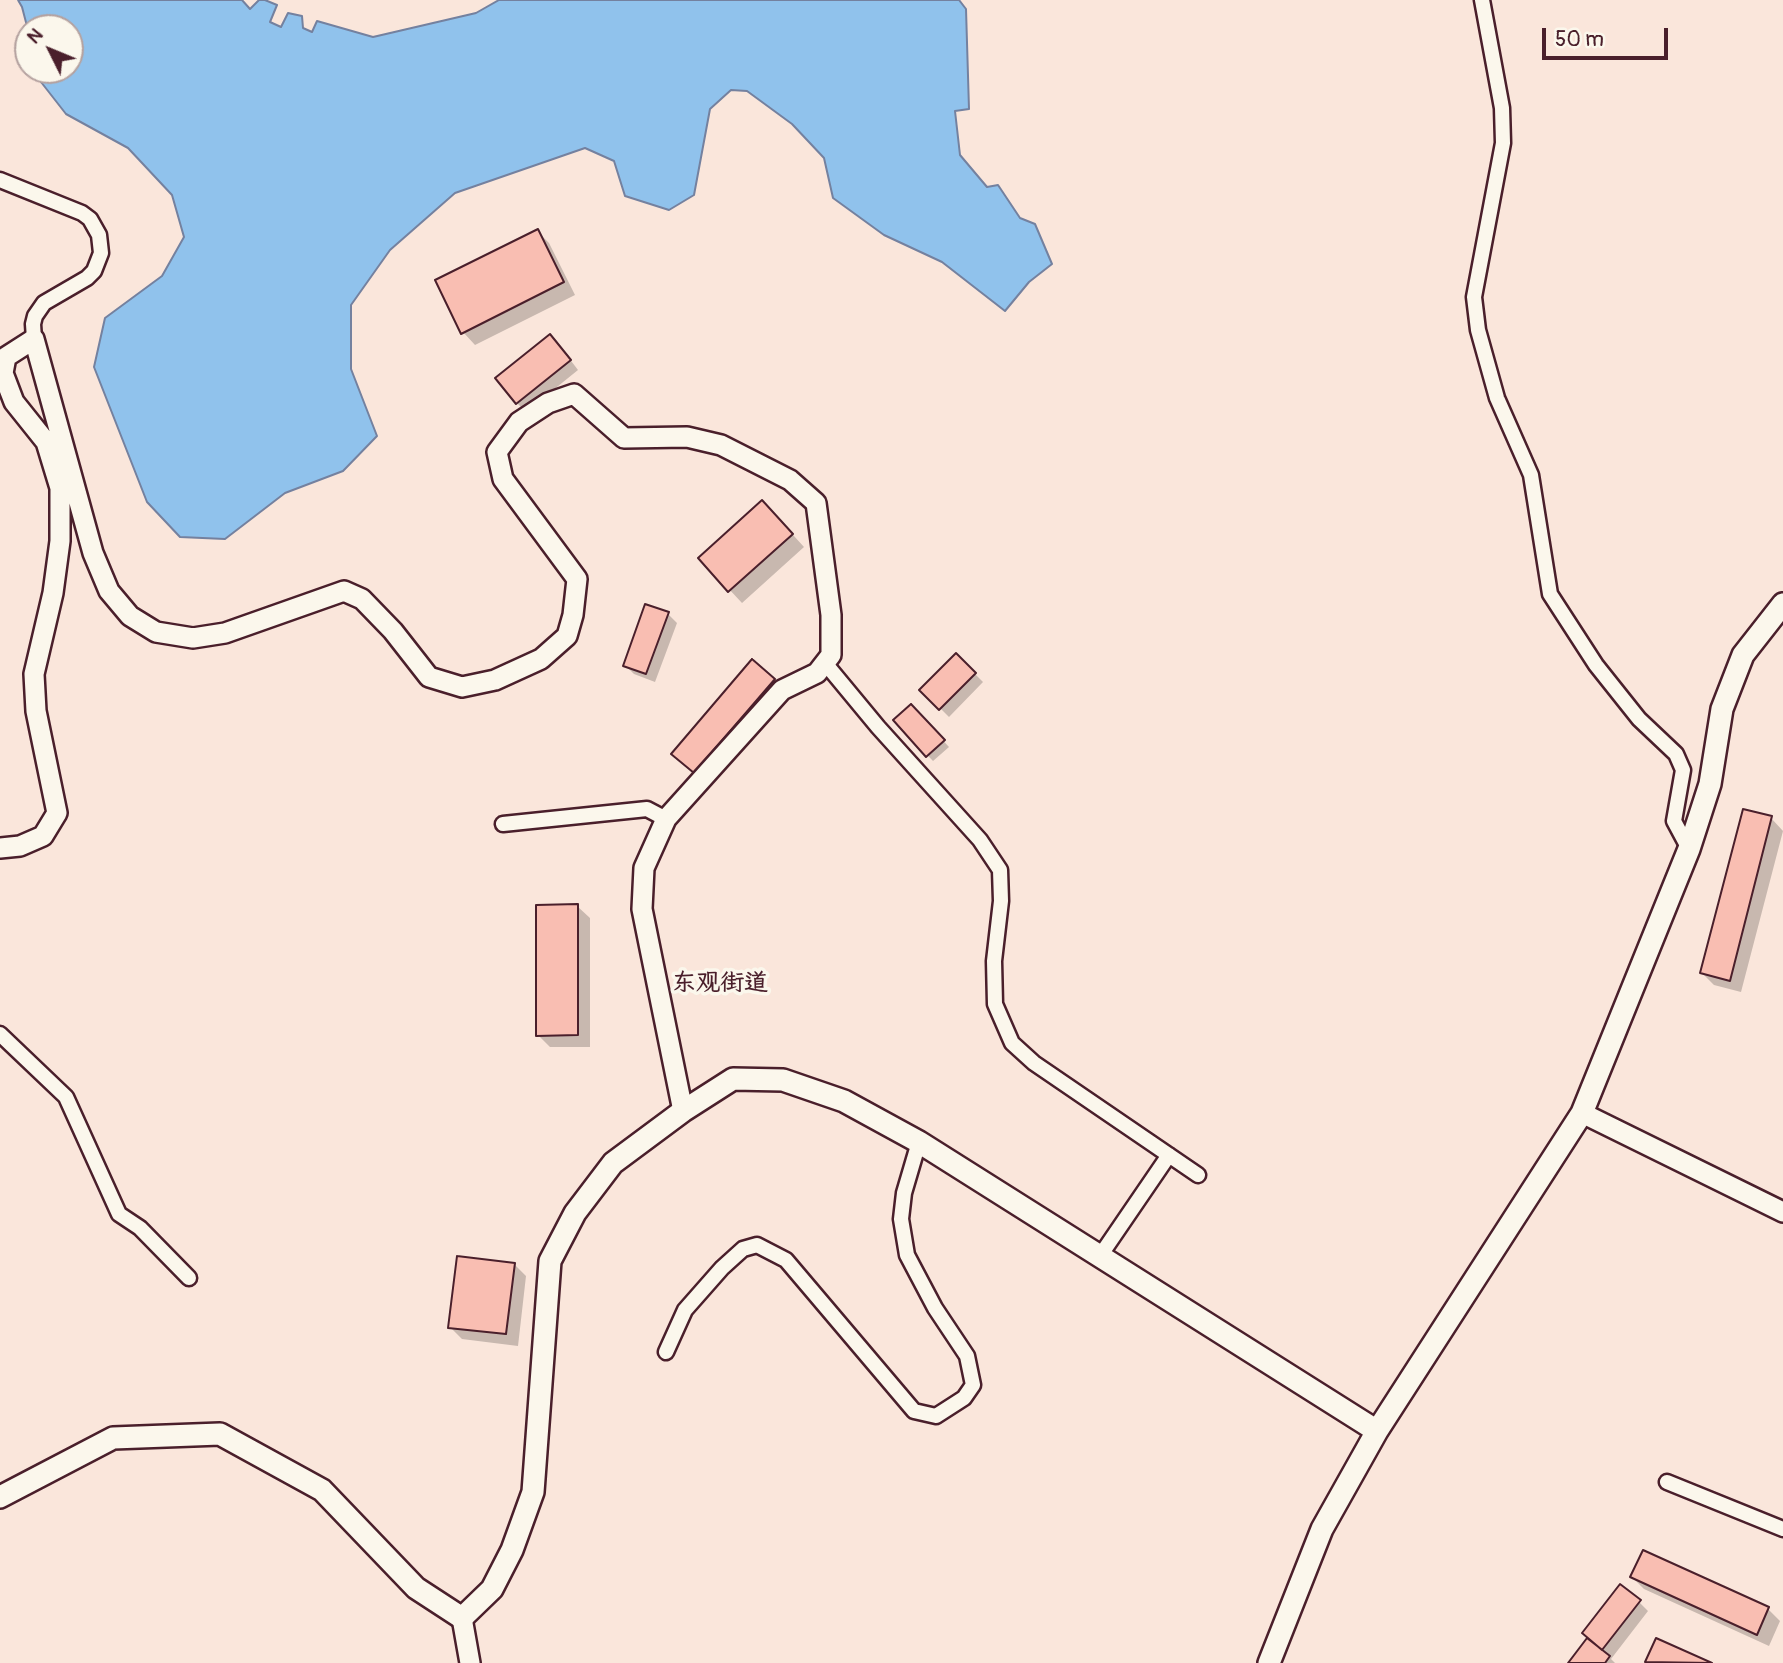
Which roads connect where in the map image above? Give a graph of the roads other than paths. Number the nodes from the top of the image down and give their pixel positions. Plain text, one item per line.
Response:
1 (1482, 0) edge
2 (0, 180) edge
3 (34, 339) junction
4 (1783, 604) edge
5 (825, 663) junction
6 (666, 819) junction
7 (503, 824) dead end
8 (0, 848) edge
9 (1689, 849) junction
10 (0, 1034) edge
11 (683, 1111) junction
12 (1582, 1113) junction
13 (919, 1142) junction
14 (1169, 1155) junction
15 (1198, 1175) dead end
16 (1783, 1213) edge
17 (1100, 1256) junction
18 (189, 1278) dead end
19 (666, 1353) dead end
20 (1377, 1432) junction
21 (1667, 1482) dead end
22 (0, 1497) edge
23 (1783, 1529) edge
24 (462, 1618) junction
25 (470, 1663) edge
26 (1269, 1663) edge

1 - 9 street
2 - 3 street
3 - 5 street
3 - 8 street
4 - 9 main road
5 - 6 street
5 - 14 street
6 - 7 street
6 - 11 street
9 - 12 main road
10 - 18 street
11 - 13 main road
11 - 24 main road
12 - 16 street
12 - 20 main road
13 - 17 main road
13 - 19 street
14 - 15 street
14 - 17 street
17 - 20 main road
20 - 26 main road
21 - 23 street
22 - 24 main road
24 - 25 street

